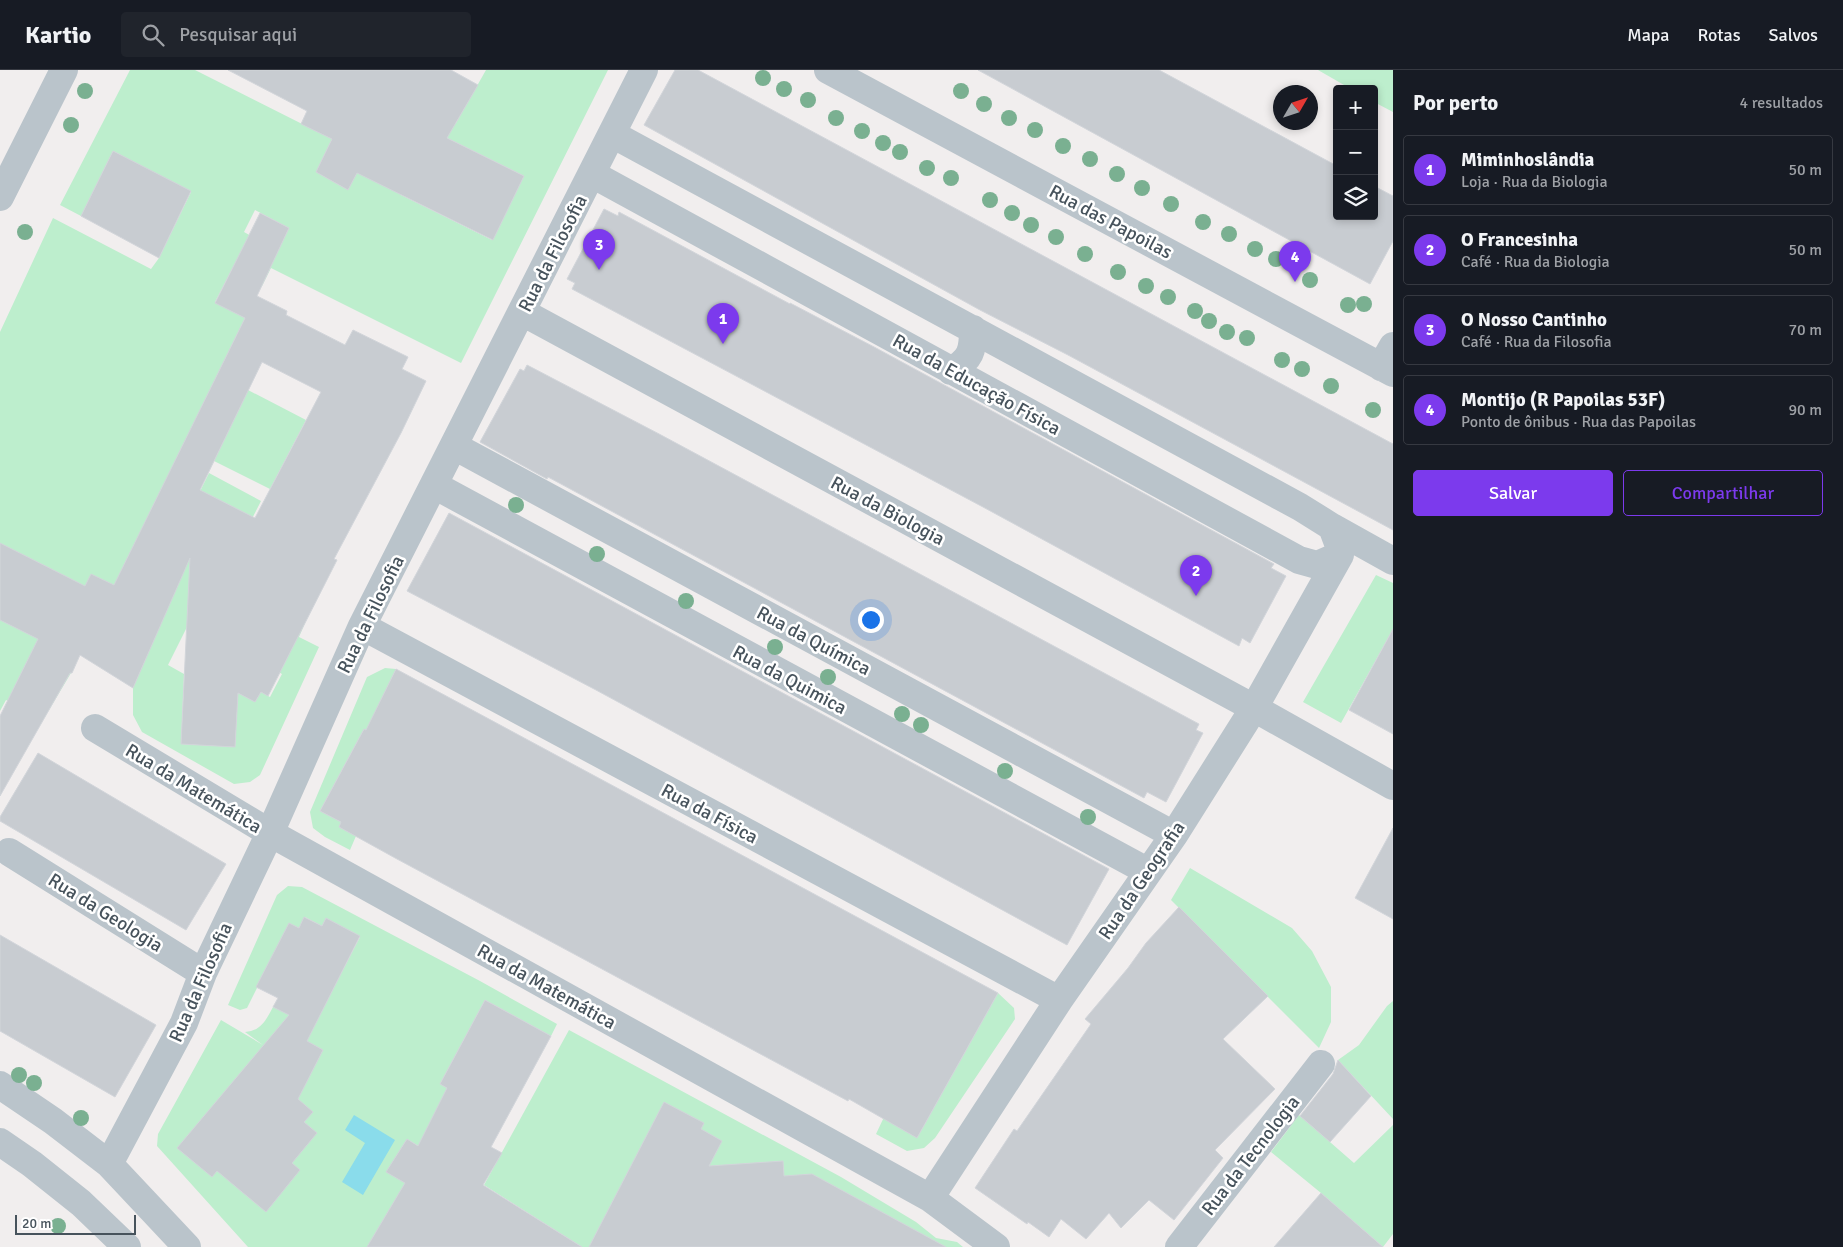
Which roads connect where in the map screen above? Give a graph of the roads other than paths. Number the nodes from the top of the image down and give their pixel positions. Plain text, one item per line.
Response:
1 (64, 70) edge
2 (644, 70) edge
3 (828, 70) edge
4 (612, 134) junction
5 (592, 174) junction
6 (0, 197) edge
7 (522, 312) junction
8 (973, 329) junction
9 (1389, 362) edge
10 (951, 370) junction
11 (454, 446) junction
12 (434, 485) junction
13 (1332, 527) junction
14 (1340, 555) junction
15 (1393, 561) edge
16 (362, 626) junction
17 (806, 636) junction
18 (790, 679) junction
19 (1254, 708) junction
20 (95, 728) dead end
21 (1393, 786) edge
22 (270, 833) junction
23 (1174, 835) junction
24 (9, 852) dead end
25 (1147, 871) junction
26 (203, 973) junction
27 (1059, 1000) junction
28 (1321, 1064) dead end
29 (0, 1085) edge
30 (0, 1142) edge
31 (109, 1164) junction
32 (930, 1198) junction
33 (127, 1247) edge
34 (187, 1247) edge
35 (996, 1247) edge
36 (1179, 1247) edge

1 - 6 street
2 - 4 street, Rua da Filosofia
3 - 9 street, Rua das Papoilas
4 - 5 street, Rua da Filosofia
4 - 8 street
5 - 7 street, Rua da Filosofia
5 - 10 street, Rua da Educação Física
7 - 11 street, Rua da Filosofia
7 - 19 street, Rua da Biologia
8 - 10 street
8 - 13 street
10 - 14 street, Rua da Educação Física
11 - 12 street, Rua da Filosofia
11 - 17 street, Rua da Química
12 - 16 street, Rua da Filosofia
12 - 18 street, Rua da Quimica
13 - 14 street
13 - 15 street
14 - 19 street, Rua da Geografia
16 - 22 street, Rua da Filosofia
16 - 27 street, Rua da Física
17 - 18 street
17 - 23 street, Rua da Química
18 - 25 street, Rua da Quimica
19 - 21 street, Rua da Biologia
19 - 23 street, Rua da Geografia
20 - 22 street, Rua da Matemática
22 - 26 street, Rua da Filosofia
22 - 32 street, Rua da Matemática
23 - 25 street, Rua da Geografia
24 - 26 street, Rua da Geologia
25 - 27 street, Rua da Geografia
26 - 31 street, Rua da Filosofia
27 - 32 street, Rua da Geografia
28 - 36 street, Rua da Tecnologia
29 - 31 street
30 - 33 street
31 - 34 street
32 - 35 street, Rua da Matemática

